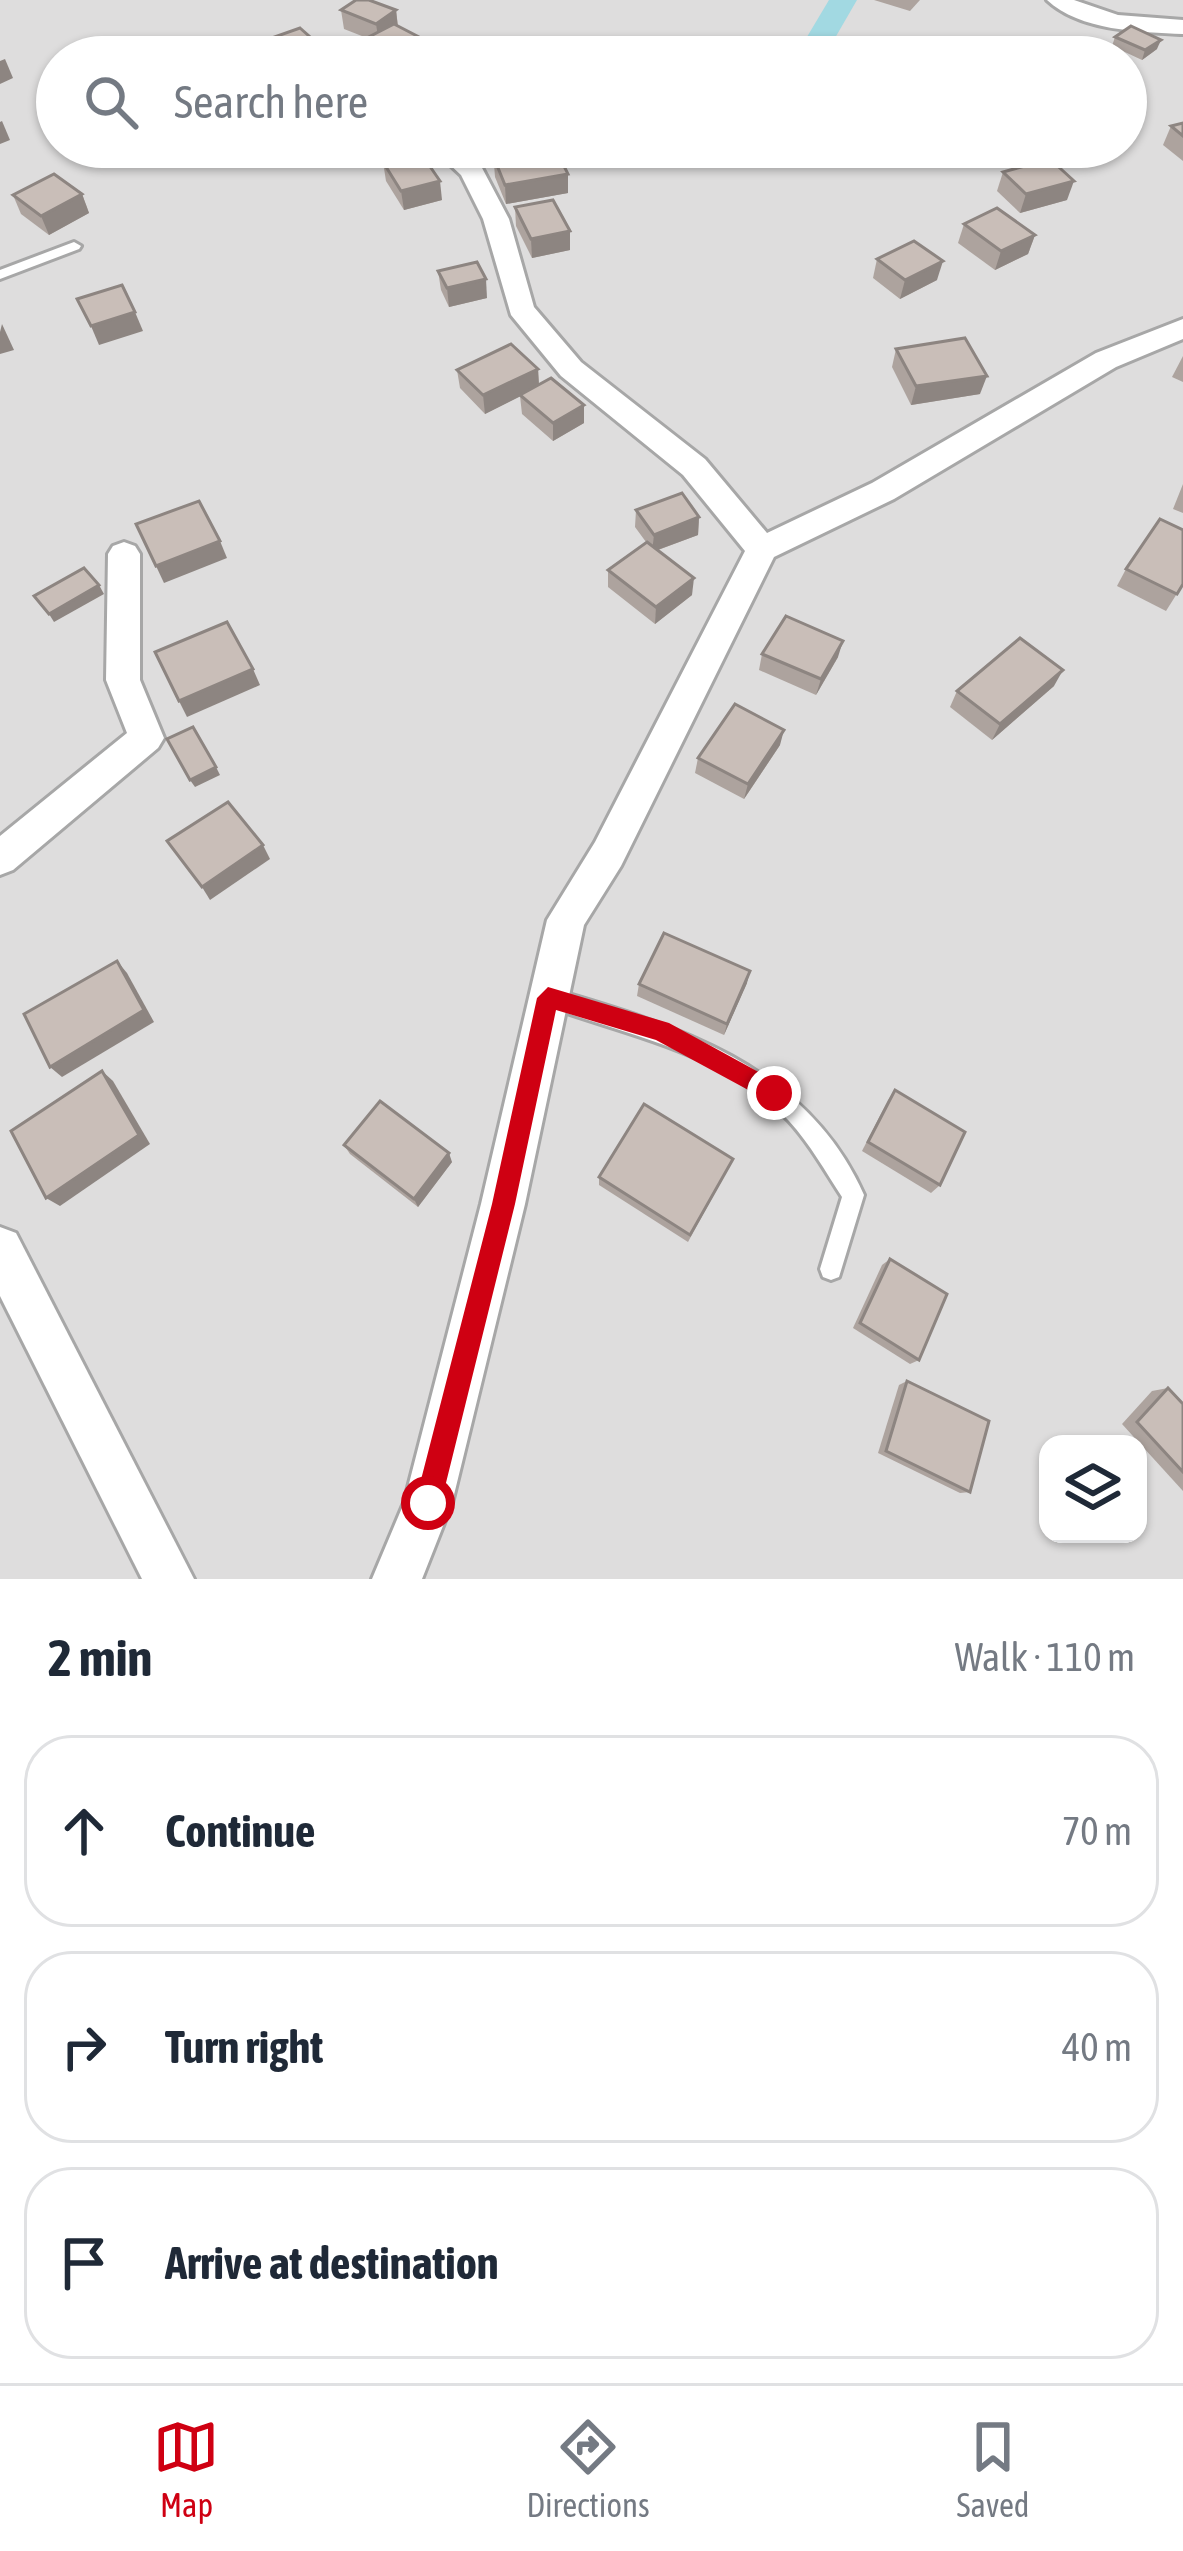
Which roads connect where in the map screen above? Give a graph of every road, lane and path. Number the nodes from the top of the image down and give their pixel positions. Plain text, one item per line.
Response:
1 (1058, 0) edge
2 (1183, 27) edge
3 (468, 168) edge
4 (74, 246) dead end
5 (0, 275) edge
6 (1183, 328) edge
7 (761, 549) junction
8 (124, 554) dead end
9 (0, 859) edge
10 (548, 998) junction
11 (831, 1269) dead end
12 (6, 1274) edge
13 (169, 1579) edge
14 (397, 1579) edge

1 - 2 street
3 - 7 street
4 - 5 lane
6 - 7 street
7 - 10 street
8 - 9 street
10 - 11 lane
10 - 14 street
12 - 13 street

